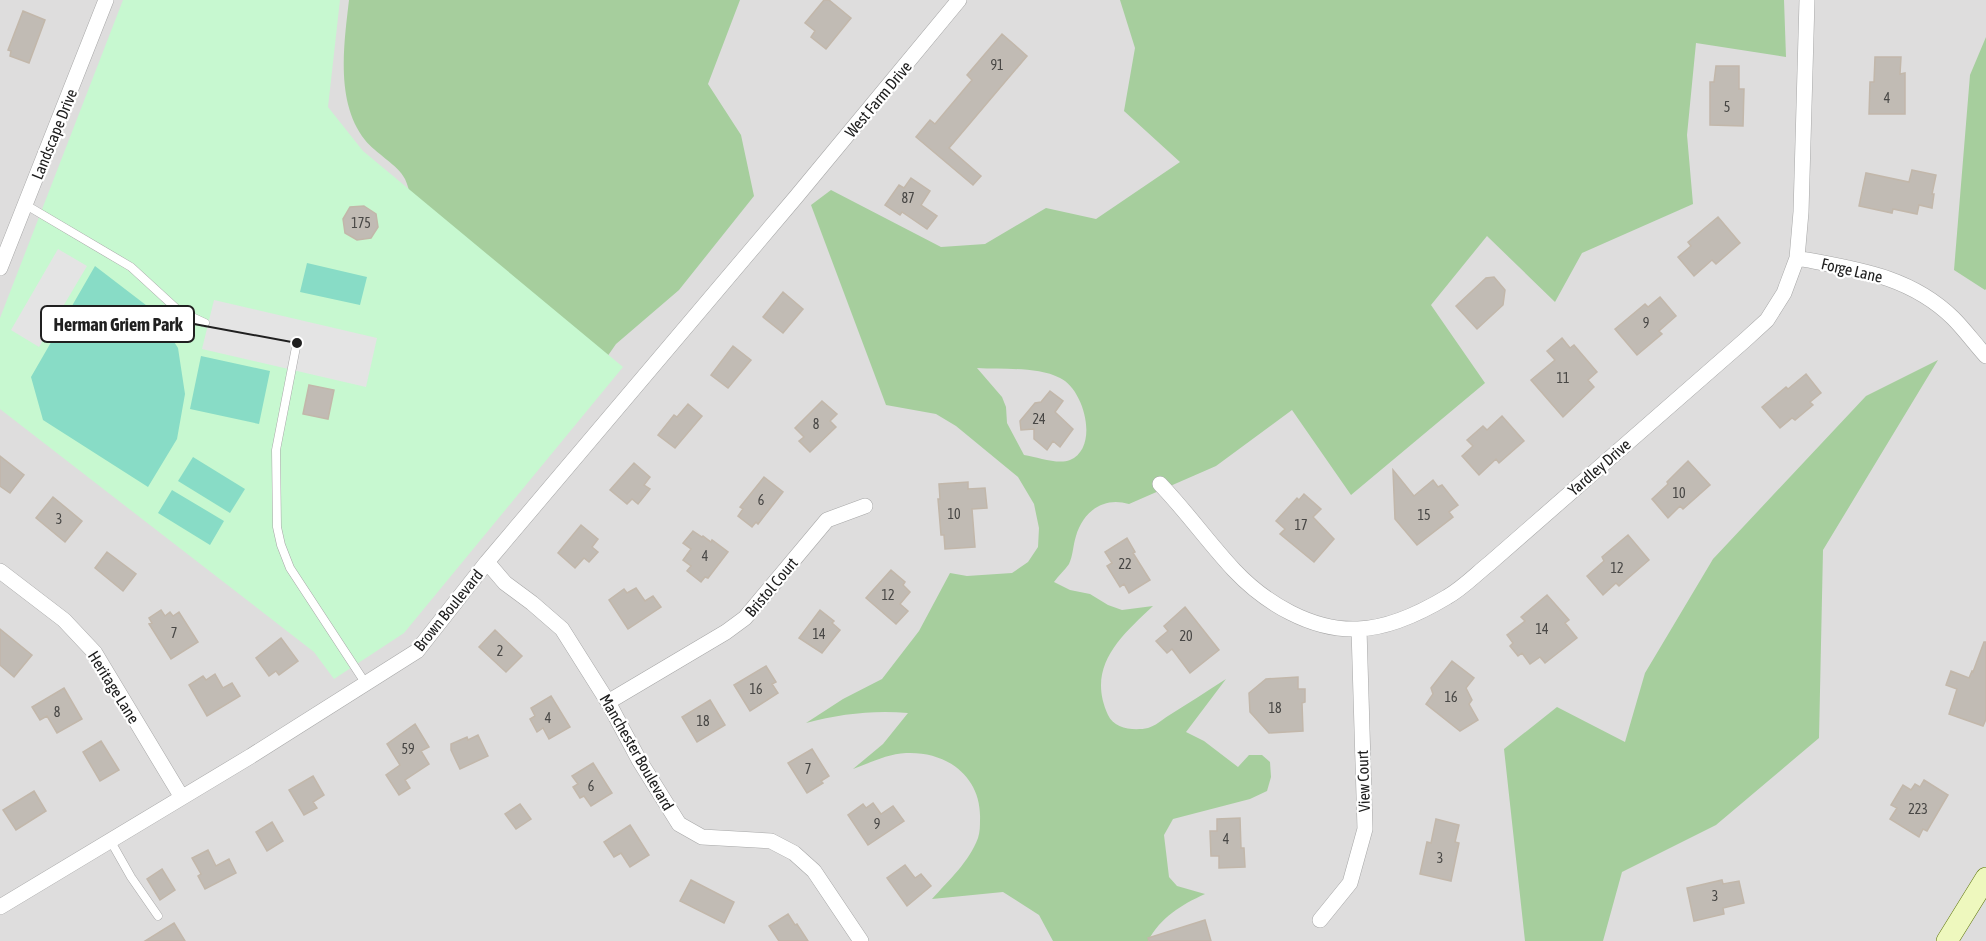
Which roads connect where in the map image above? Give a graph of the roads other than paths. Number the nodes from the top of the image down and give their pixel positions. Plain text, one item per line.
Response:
1 (106, 0) edge
2 (959, 0) edge
3 (1807, 0) edge
4 (796, 197) joint
5 (26, 205) junction
6 (1797, 258) junction
7 (0, 268) edge
8 (205, 323) dead end
9 (297, 342) dead end
10 (1986, 357) edge
11 (1160, 484) dead end
12 (865, 506) dead end
13 (487, 562) junction
14 (0, 571) edge
15 (1359, 629) junction
16 (366, 684) junction
17 (608, 702) junction
18 (181, 796) junction
19 (110, 840) junction
20 (1986, 878) edge
21 (0, 907) edge
22 (158, 916) dead end
23 (1320, 920) dead end
24 (861, 941) edge
25 (1947, 941) edge

1 - 5 street, Landscape Drive
2 - 4 street, West Farm Drive
3 - 6 street, Yardley Drive
4 - 13 street, Brown Boulevard
5 - 7 street, Landscape Drive
5 - 8 lane
6 - 10 street, Forge Lane
6 - 15 street, Yardley Drive
9 - 16 lane
11 - 15 street, Yardley Drive
12 - 17 street, Bristol Court
13 - 16 street, Brown Boulevard
13 - 17 street, Manchester Boulevard
14 - 18 street, Heritage Lane
15 - 23 street, View Court
16 - 18 street, Brown Boulevard
17 - 24 street, Manchester Boulevard
18 - 19 street, Brown Boulevard
19 - 21 street, Brown Boulevard
19 - 22 lane
20 - 25 street

